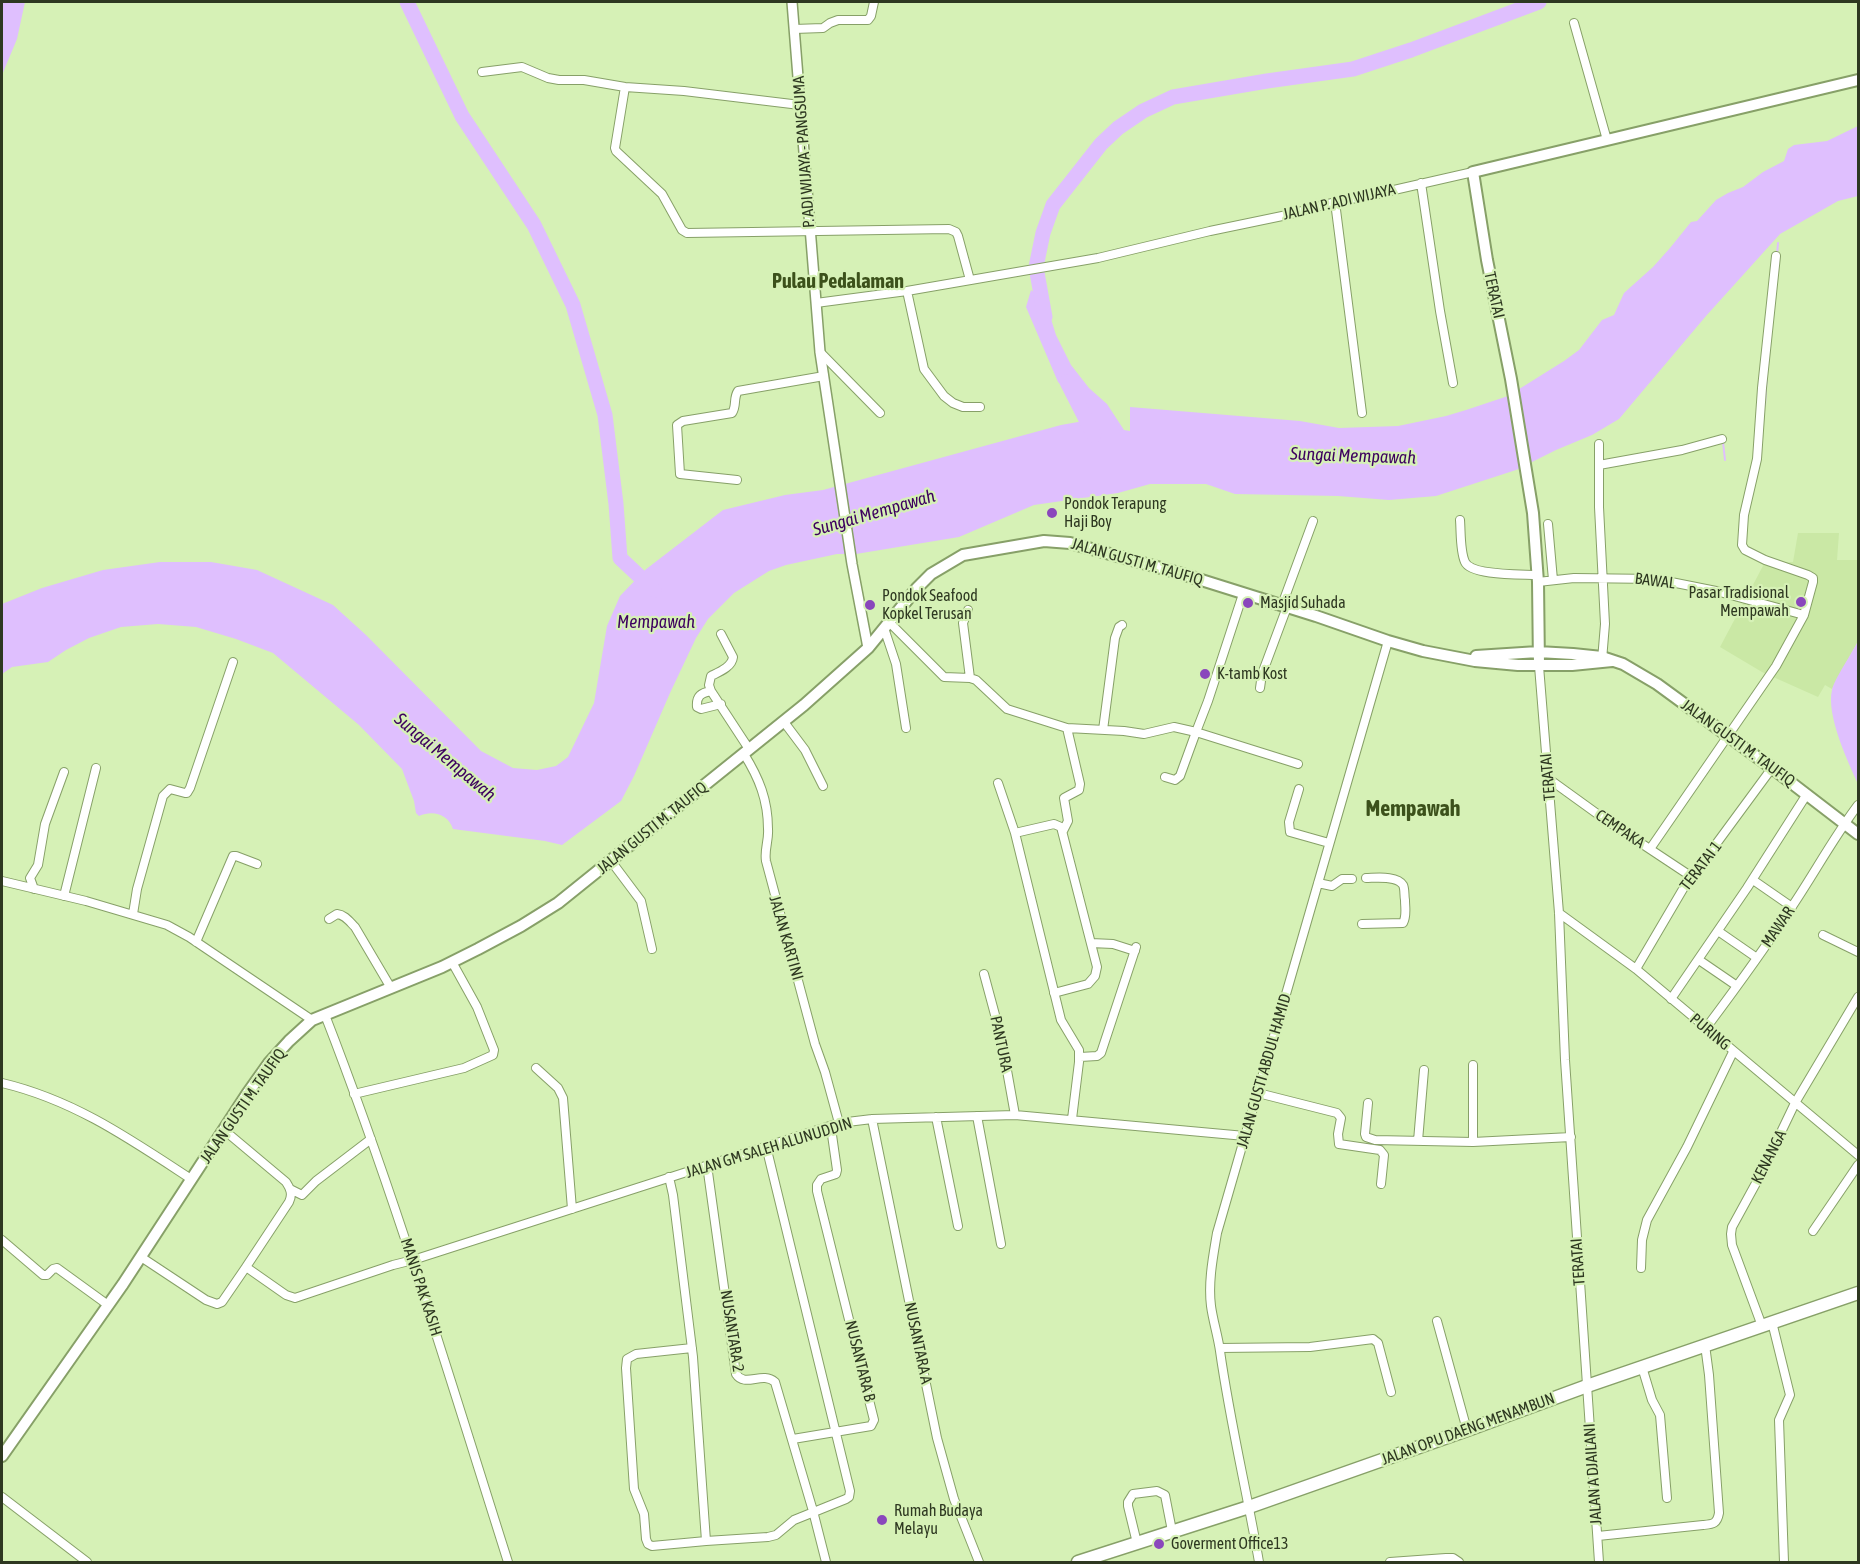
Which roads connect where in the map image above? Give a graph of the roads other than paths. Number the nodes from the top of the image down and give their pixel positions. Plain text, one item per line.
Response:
1 (792, 2) edge
2 (874, 2) edge
3 (1574, 23) dead end
4 (794, 29) junction
5 (482, 72) dead end
6 (1858, 80) edge
7 (625, 87) junction
8 (800, 105) junction
9 (1606, 140) junction
10 (1473, 172) junction
11 (1421, 183) junction
12 (1335, 202) junction
13 (809, 230) junction
14 (1776, 256) dead end
15 (970, 280) junction
16 (907, 291) junction
17 (816, 303) junction
18 (820, 352) junction
19 (824, 376) junction
20 (1454, 383) dead end
21 (980, 407) dead end
22 (879, 413) dead end
23 (1362, 413) dead end
24 (1722, 439) dead end
25 (1599, 444) dead end
26 (1599, 465) junction
27 (737, 480) dead end
28 (1313, 520) dead end
29 (1460, 520) dead end
30 (1548, 524) dead end
31 (1537, 578) junction
32 (1603, 578) junction
33 (1554, 580) junction
34 (1243, 594) junction
35 (1284, 606) junction
36 (968, 610) dead end
37 (1804, 615) junction
38 (886, 625) junction
39 (1122, 625) dead end
40 (721, 634) dead end
41 (1388, 641) junction
42 (868, 648) junction
43 (1538, 652) junction
44 (1458, 658) junction
45 (1606, 660) junction
46 (233, 662) dead end
47 (1539, 666) junction
48 (970, 678) junction
49 (1260, 688) dead end
50 (711, 691) junction
51 (721, 704) junction
52 (783, 722) junction
53 (906, 728) dead end
54 (1068, 728) junction
55 (1103, 730) junction
56 (1196, 732) junction
57 (1728, 736) junction
58 (746, 752) junction
59 (1298, 764) dead end
60 (96, 768) dead end
61 (1773, 768) junction
62 (64, 772) dead end
63 (1165, 777) dead end
64 (1549, 779) junction
65 (998, 783) dead end
66 (823, 786) dead end
67 (1299, 789) dead end
68 (1807, 794) junction
69 (1858, 805) edge
70 (1845, 823) junction
71 (1063, 831) junction
72 (1015, 833) junction
73 (1858, 834) edge
74 (1329, 843) junction
75 (1650, 849) junction
76 (611, 861) junction
77 (257, 864) dead end
78 (1692, 877) junction
79 (1365, 878) dead end
80 (1352, 879) dead end
81 (1753, 880) junction
82 (2, 881) edge
83 (1318, 883) junction
84 (34, 889) junction
85 (64, 896) junction
86 (1792, 907) junction
87 (1559, 913) junction
88 (134, 914) junction
89 (329, 920) dead end
90 (1362, 924) dead end
91 (1718, 931) junction
92 (1823, 935) dead end
93 (196, 942) junction
94 (1091, 943) junction
95 (652, 949) dead end
96 (1858, 952) edge
97 (1757, 958) junction
98 (1699, 960) junction
99 (452, 962) junction
100 (1636, 969) junction
101 (984, 974) dead end
102 (1737, 986) junction
103 (391, 988) junction
104 (1054, 993) junction
105 (1858, 997) edge
106 (1671, 999) junction
107 (325, 1015) junction
108 (312, 1020) junction
109 (1706, 1028) junction
110 (1733, 1052) junction
111 (1080, 1057) junction
112 (1473, 1065) dead end
113 (536, 1068) dead end
114 (1424, 1070) dead end
115 (2, 1083) edge
116 (1258, 1093) junction
117 (354, 1094) junction
118 (1368, 1103) dead end
119 (1795, 1103) junction
120 (1015, 1115) junction
121 (977, 1116) junction
122 (936, 1117) junction
123 (872, 1119) junction
124 (1072, 1119) junction
125 (839, 1123) junction
126 (829, 1127) junction
127 (224, 1130) junction
128 (1245, 1136) junction
129 (1571, 1137) junction
130 (370, 1139) junction
131 (1418, 1141) junction
132 (1473, 1142) junction
133 (766, 1146) junction
134 (1858, 1155) edge
135 (1858, 1165) edge
136 (707, 1166) junction
137 (669, 1178) junction
138 (192, 1179) junction
139 (1381, 1184) dead end
140 (290, 1189) junction
141 (572, 1209) junction
142 (958, 1226) dead end
143 (1813, 1231) dead end
144 (2, 1240) edge
145 (1001, 1244) dead end
146 (141, 1257) junction
147 (413, 1260) junction
148 (246, 1267) junction
149 (1641, 1268) dead end
150 (1858, 1293) edge
151 (108, 1305) junction
152 (1437, 1321) dead end
153 (1767, 1324) junction
154 (1705, 1345) junction
155 (692, 1348) junction
156 (1220, 1348) junction
157 (1642, 1367) junction
158 (1587, 1386) junction
159 (1391, 1392) dead end
160 (1467, 1430) junction
161 (837, 1431) junction
162 (793, 1439) junction
163 (2, 1456) edge
164 (2, 1497) edge
165 (1667, 1498) dead end
166 (1249, 1507) junction
167 (813, 1511) junction
168 (1172, 1531) junction
169 (1598, 1536) junction
170 (706, 1541) junction
171 (1137, 1543) junction
172 (87, 1563) edge
173 (508, 1563) edge
174 (826, 1563) edge
175 (979, 1563) edge
176 (1078, 1563) edge
177 (1259, 1563) edge
178 (1390, 1563) edge
179 (1459, 1563) edge
180 (1599, 1563) edge
181 (1784, 1563) edge

1 - 4 street, P. ADI WIJAYA - PANGSUMA
2 - 4 street
3 - 9 street
4 - 8 street, P. ADI WIJAYA - PANGSUMA
5 - 7 street
6 - 9 main road, JALAN P. ADI WIJAYA
7 - 8 street
7 - 13 street
8 - 13 street, P. ADI WIJAYA - PANGSUMA
9 - 10 main road, JALAN P. ADI WIJAYA
10 - 11 street, JALAN P. ADI WIJAYA
10 - 31 main road, TERATAI
11 - 12 street, JALAN P. ADI WIJAYA
11 - 20 street
12 - 15 street, JALAN P. ADI WIJAYA
12 - 23 street
13 - 15 street
13 - 17 street, P. ADI WIJAYA - PANGSUMA
14 - 37 street
15 - 16 street, JALAN P. ADI WIJAYA
16 - 17 street, JALAN P. ADI WIJAYA
16 - 21 street
17 - 18 street, P. ADI WIJAYA - PANGSUMA
18 - 19 street, P. ADI WIJAYA - PANGSUMA
18 - 22 street
19 - 27 street
19 - 42 street, P. ADI WIJAYA - PANGSUMA
24 - 26 street
25 - 26 street
26 - 32 street
28 - 35 street
29 - 31 street, BAWAL
30 - 33 street
31 - 33 street, BAWAL
31 - 43 main road, TERATAI
32 - 33 street, BAWAL
32 - 37 street, BAWAL
32 - 45 street
34 - 35 main road, JALAN GUSTI M. TAUFIQ
34 - 38 main road, JALAN GUSTI M. TAUFIQ
34 - 56 street
35 - 41 main road, JALAN GUSTI M. TAUFIQ
35 - 49 street
36 - 48 street
37 - 57 street
38 - 42 main road, JALAN GUSTI M. TAUFIQ
38 - 48 street
38 - 53 street
39 - 55 street
40 - 50 street
41 - 44 main road, JALAN GUSTI M. TAUFIQ
41 - 74 street, JALAN GUSTI ABDUL HAMID
42 - 52 main road, JALAN GUSTI M. TAUFIQ
43 - 44 main road, JALAN GUSTI M. TAUFIQ
43 - 45 main road, JALAN GUSTI M. TAUFIQ
43 - 47 main road, TERATAI
44 - 47 main road, JALAN GUSTI M. TAUFIQ
45 - 47 main road, JALAN GUSTI M. TAUFIQ
45 - 57 main road, JALAN GUSTI M. TAUFIQ
46 - 88 street
47 - 64 street, TERATAI
48 - 54 street
50 - 51 street, JALAN KARTINI
50 - 51 street
51 - 58 street, JALAN KARTINI
52 - 58 main road, JALAN GUSTI M. TAUFIQ
52 - 66 street
54 - 55 street
54 - 71 street
55 - 56 street
56 - 59 street
56 - 63 street
57 - 61 main road, JALAN GUSTI M. TAUFIQ
57 - 75 street
58 - 76 main road, JALAN GUSTI M. TAUFIQ
58 - 125 street, JALAN KARTINI
60 - 85 street
61 - 68 main road, JALAN GUSTI M. TAUFIQ
61 - 78 street, TERATAI 1
62 - 84 street
64 - 75 street, CEMPAKA
64 - 87 street, TERATAI
65 - 72 street
67 - 74 street
68 - 70 main road, JALAN GUSTI M. TAUFIQ
68 - 81 street
69 - 70 street, MAWAR
70 - 73 main road, JALAN GUSTI M. TAUFIQ
70 - 86 street, MAWAR
71 - 72 street
71 - 94 street
72 - 104 street
74 - 83 street, JALAN GUSTI ABDUL HAMID
75 - 78 street, CEMPAKA
76 - 95 street
76 - 99 main road, JALAN GUSTI M. TAUFIQ
77 - 93 street
78 - 100 street, TERATAI 1
79 - 90 street
80 - 83 street
81 - 86 street
81 - 91 street
82 - 84 street
83 - 116 street, JALAN GUSTI ABDUL HAMID
84 - 85 street
85 - 88 street
86 - 97 street, MAWAR
87 - 100 street, PURING
87 - 129 street, TERATAI
88 - 93 street
89 - 103 street
91 - 97 street
91 - 98 street
92 - 96 street
93 - 108 street
94 - 104 street
94 - 111 street
97 - 102 street, MAWAR
98 - 102 street
98 - 106 street
99 - 103 main road, JALAN GUSTI M. TAUFIQ
99 - 117 street
100 - 106 street, PURING
101 - 120 street, PANTURA
102 - 109 street, MAWAR
103 - 107 main road, JALAN GUSTI M. TAUFIQ
104 - 111 street
105 - 119 street, KENANGA
106 - 109 street, PURING
107 - 108 main road, JALAN GUSTI M. TAUFIQ
107 - 117 street, MANIS PAK KASIH
108 - 127 main road, JALAN GUSTI M. TAUFIQ
109 - 110 street, PURING
110 - 119 street, PURING
110 - 149 street
111 - 124 street
112 - 132 street
113 - 141 street
114 - 131 street
115 - 138 street
116 - 128 street, JALAN GUSTI ABDUL HAMID
116 - 139 street
117 - 130 street, MANIS PAK KASIH
118 - 131 street
119 - 134 street, PURING
119 - 153 street, KENANGA
120 - 121 street, JALAN GM SALEH ALUNUDDIN
120 - 124 street, JALAN GM SALEH ALUNUDDIN
121 - 122 street, JALAN GM SALEH ALUNUDDIN
121 - 145 street
122 - 123 street, JALAN GM SALEH ALUNUDDIN
122 - 142 street
123 - 125 street, JALAN GM SALEH ALUNUDDIN
123 - 175 street, NUSANTARA A
124 - 128 street, JALAN GM SALEH ALUNUDDIN
125 - 126 street, JALAN GM SALEH ALUNUDDIN
126 - 133 street, JALAN GM SALEH ALUNUDDIN
126 - 161 street, NUSANTARA B
127 - 138 main road, JALAN GUSTI M. TAUFIQ
127 - 140 street
128 - 156 street, JALAN GUSTI ABDUL HAMID
129 - 132 street
129 - 158 street, TERATAI
130 - 140 street
130 - 147 street, MANIS PAK KASIH
131 - 132 street
133 - 136 street, JALAN GM SALEH ALUNUDDIN
133 - 161 street
135 - 143 street
136 - 137 street, JALAN GM SALEH ALUNUDDIN
136 - 162 street, NUSANTARA 2
137 - 141 street, JALAN GM SALEH ALUNUDDIN
137 - 155 street
138 - 146 main road, JALAN GUSTI M. TAUFIQ
140 - 148 street
141 - 147 street, JALAN GM SALEH ALUNUDDIN
144 - 151 street
146 - 148 street
146 - 151 main road, JALAN GUSTI M. TAUFIQ
147 - 148 street, JALAN GM SALEH ALUNUDDIN
147 - 173 street, MANIS PAK KASIH
150 - 153 highway, JALAN OPU DAENG MENAMBUN
151 - 163 main road, JALAN GUSTI M. TAUFIQ
152 - 160 street
153 - 154 highway, JALAN OPU DAENG MENAMBUN
153 - 181 street, KENANGA
154 - 157 highway, JALAN OPU DAENG MENAMBUN
154 - 169 street
155 - 170 street
155 - 170 street
156 - 159 street
156 - 166 street, JALAN GUSTI ABDUL HAMID
157 - 158 highway, JALAN OPU DAENG MENAMBUN
157 - 165 street
158 - 160 highway, JALAN OPU DAENG MENAMBUN
158 - 169 street, JALAN A DJAILANI
160 - 166 highway, JALAN OPU DAENG MENAMBUN
161 - 162 street
161 - 167 street
162 - 167 street, NUSANTARA 2
164 - 172 street
166 - 168 highway, JALAN OPU DAENG MENAMBUN
166 - 177 street, JALAN GUSTI ABDUL HAMID
167 - 170 street
167 - 174 street, NUSANTARA 2
168 - 171 highway, JALAN OPU DAENG MENAMBUN
168 - 171 street
169 - 180 street, JALAN A DJAILANI
171 - 176 highway, JALAN OPU DAENG MENAMBUN
178 - 179 street

